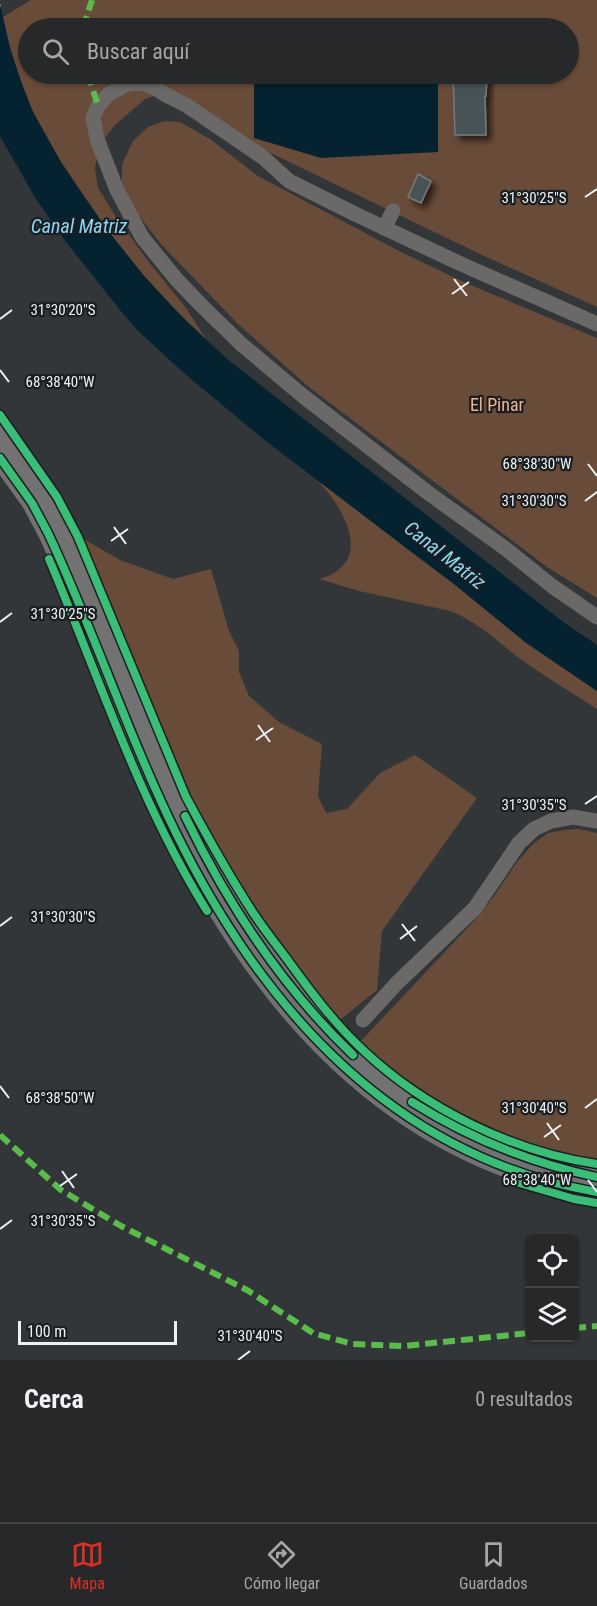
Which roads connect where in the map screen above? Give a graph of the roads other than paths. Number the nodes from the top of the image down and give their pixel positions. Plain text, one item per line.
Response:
1 (127, 84) edge
2 (145, 84) edge
3 (393, 212) dead end
4 (384, 228) junction
5 (597, 324) edge
6 (0, 432) edge
7 (0, 458) edge
8 (597, 617) edge
9 (597, 821) edge
10 (363, 1020) dead end
11 (597, 1177) edge
12 (597, 1192) edge

1 - 8 street
2 - 4 street
3 - 4 street
4 - 5 street
6 - 11 main road
7 - 12 main road
9 - 10 street

